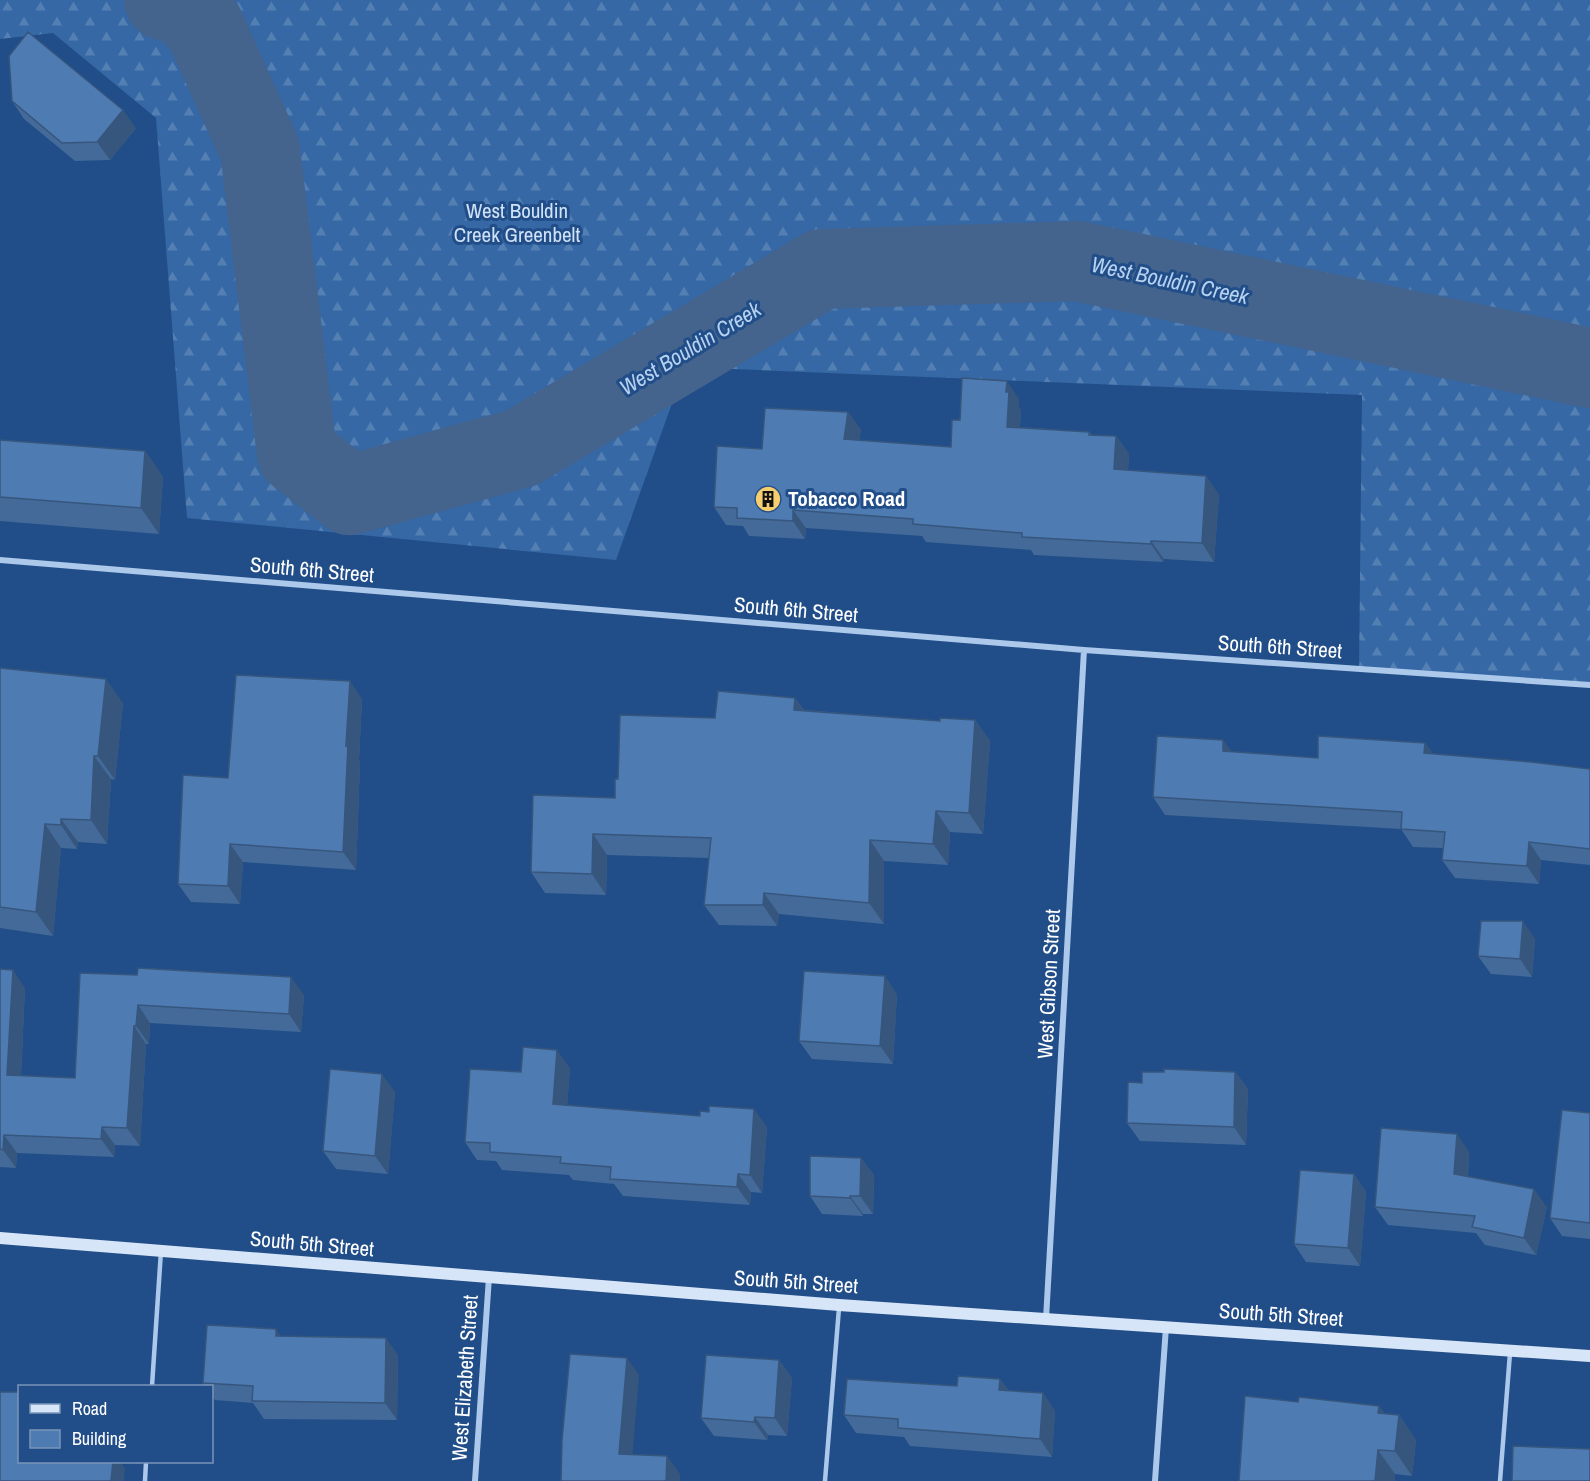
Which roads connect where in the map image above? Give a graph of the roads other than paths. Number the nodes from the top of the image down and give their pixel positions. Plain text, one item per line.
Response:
1 (0, 560) edge
2 (1084, 650) junction
3 (1590, 685) edge
4 (0, 1238) edge
5 (161, 1251) junction
6 (489, 1277) junction
7 (839, 1305) junction
8 (1046, 1319) junction
9 (1166, 1327) junction
10 (1510, 1350) junction
11 (1590, 1356) edge
12 (152, 1385) edge
13 (146, 1463) edge
14 (145, 1481) edge
15 (475, 1481) edge
16 (825, 1481) edge
17 (1155, 1481) edge
18 (1500, 1481) edge

1 - 2 street, South 6th Street
2 - 3 street, South 6th Street
2 - 8 street, West Gibson Street
4 - 5 street, South 5th Street
5 - 6 street, South 5th Street
5 - 12 lane
6 - 7 street, South 5th Street
6 - 15 street, West Elizabeth Street
7 - 8 street, South 5th Street
7 - 16 lane
8 - 9 street, South 5th Street
9 - 10 street, South 5th Street
9 - 17 street
10 - 11 street, South 5th Street
10 - 18 lane
13 - 14 lane

